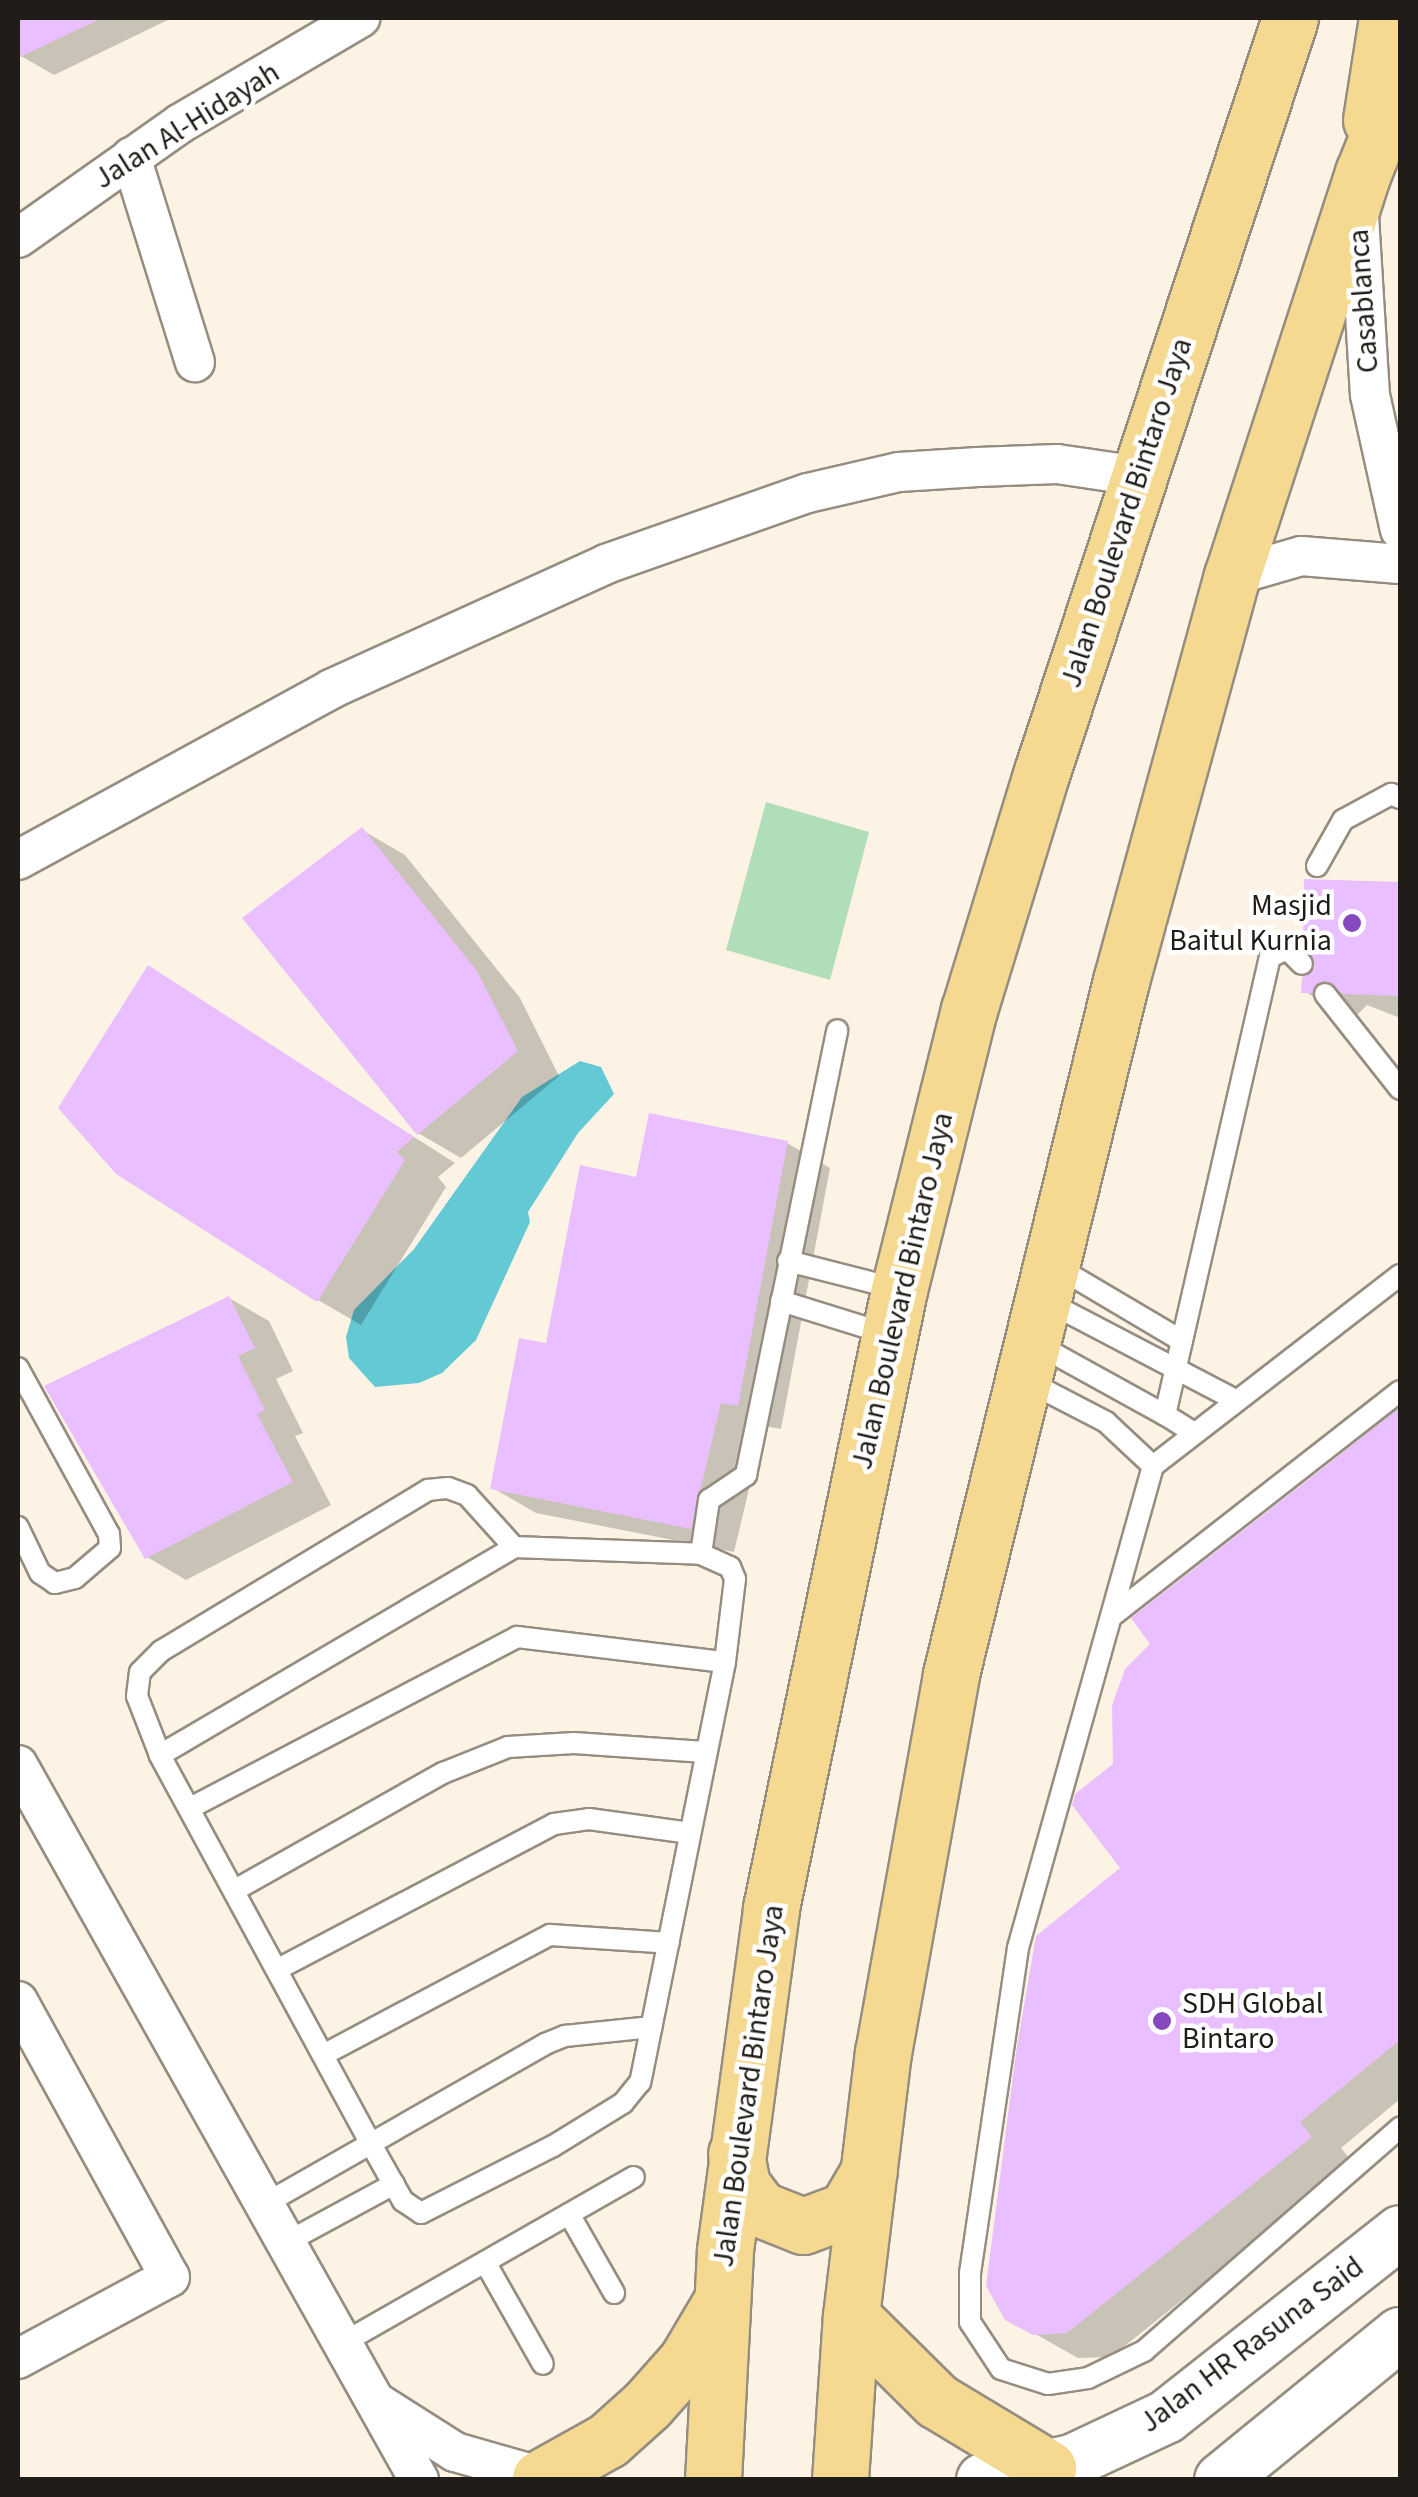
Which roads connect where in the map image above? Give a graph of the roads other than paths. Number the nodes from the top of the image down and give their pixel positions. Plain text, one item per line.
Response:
1 (360, 18) edge
2 (1290, 18) edge
3 (1316, 18) edge
4 (1387, 18) edge
5 (1400, 81) edge
6 (1255, 138) junction
7 (131, 157) junction
8 (1360, 181) junction
9 (18, 238) edge
10 (195, 362) dead end
11 (1139, 476) junction
12 (1400, 530) edge
13 (1400, 564) edge
14 (1232, 576) junction
15 (1400, 798) edge
16 (18, 860) edge
17 (1317, 866) dead end
18 (1302, 964) dead end
19 (1325, 994) dead end
20 (837, 1030) dead end
21 (1400, 1089) edge
22 (788, 1262) junction
23 (1400, 1274) edge
24 (781, 1300) junction
25 (894, 1312) junction
26 (1037, 1321) junction
27 (1182, 1342) junction
28 (18, 1368) edge
29 (1176, 1370) junction
30 (1400, 1391) edge
31 (1234, 1400) junction
32 (1165, 1415) junction
33 (1191, 1432) junction
34 (1153, 1466) junction
35 (18, 1529) edge
36 (514, 1547) junction
37 (701, 1554) junction
38 (1112, 1616) junction
39 (725, 1662) junction
40 (705, 1752) junction
41 (160, 1755) junction
42 (18, 1765) edge
43 (190, 1808) junction
44 (690, 1833) junction
45 (235, 1890) junction
46 (669, 1943) junction
47 (278, 1970) junction
48 (18, 2001) edge
49 (652, 2026) junction
50 (323, 2056) junction
51 (1400, 2128) edge
52 (372, 2146) junction
53 (736, 2154) junction
54 (870, 2172) junction
55 (634, 2177) dead end
56 (394, 2184) junction
57 (263, 2205) junction
58 (568, 2214) junction
59 (1400, 2232) edge
60 (285, 2243) junction
61 (485, 2262) junction
62 (614, 2294) dead end
63 (720, 2304) junction
64 (851, 2316) junction
65 (1400, 2334) edge
66 (341, 2344) junction
67 (18, 2359) edge
68 (543, 2364) dead end
69 (372, 2399) junction
70 (1048, 2468) junction
71 (546, 2479) edge
72 (419, 2480) edge
73 (713, 2480) edge
74 (840, 2480) edge
75 (983, 2480) edge
76 (1221, 2480) edge

1 - 7 street, Jalan Al-Hidayah
2 - 6 main road, Jalan Boulevard Bintaro Jaya
3 - 6 main road, Jalan Boulevard Bintaro Jaya
4 - 8 main road
5 - 8 main road
6 - 11 main road, Jalan Boulevard Bintaro Jaya
7 - 9 street, Jalan Al-Hidayah
7 - 10 street
8 - 12 street, Casablanca
8 - 14 main road
11 - 16 street
11 - 25 main road, Jalan Boulevard Bintaro Jaya
13 - 14 street
14 - 26 main road
15 - 17 lane
18 - 27 lane
19 - 21 lane
20 - 22 lane
22 - 24 lane
22 - 25 lane
23 - 31 lane
24 - 25 lane
24 - 37 lane
25 - 53 main road, Jalan Boulevard Bintaro Jaya
26 - 27 lane
26 - 29 lane
26 - 32 lane
26 - 34 lane
26 - 54 main road
27 - 29 lane
28 - 35 lane
29 - 31 lane
29 - 32 lane
30 - 38 lane
31 - 33 lane
32 - 33 lane
33 - 34 lane
34 - 38 lane
36 - 37 lane
36 - 41 lane
36 - 41 lane
37 - 39 lane
38 - 51 lane
39 - 40 lane
39 - 43 lane
40 - 44 lane
40 - 45 lane
41 - 43 lane
42 - 57 street
43 - 45 lane
44 - 46 lane
44 - 47 lane
45 - 47 lane
46 - 49 lane
46 - 50 lane
47 - 50 lane
48 - 67 street
49 - 52 lane
49 - 56 lane
50 - 52 lane
52 - 56 lane
52 - 57 lane
53 - 54 main road
53 - 63 main road, Jalan Boulevard Bintaro Jaya
54 - 64 main road
55 - 58 lane
56 - 60 lane
57 - 60 street
58 - 61 lane
58 - 62 lane
59 - 70 street, Jalan HR Rasuna Said
60 - 66 street
61 - 66 lane
61 - 68 lane
63 - 71 main road
63 - 73 main road, Jalan Boulevard Bintaro Jaya
64 - 70 main road
64 - 74 main road
65 - 76 street
66 - 69 street
69 - 71 street
69 - 72 street
70 - 75 street, Jalan HR Rasuna Said

